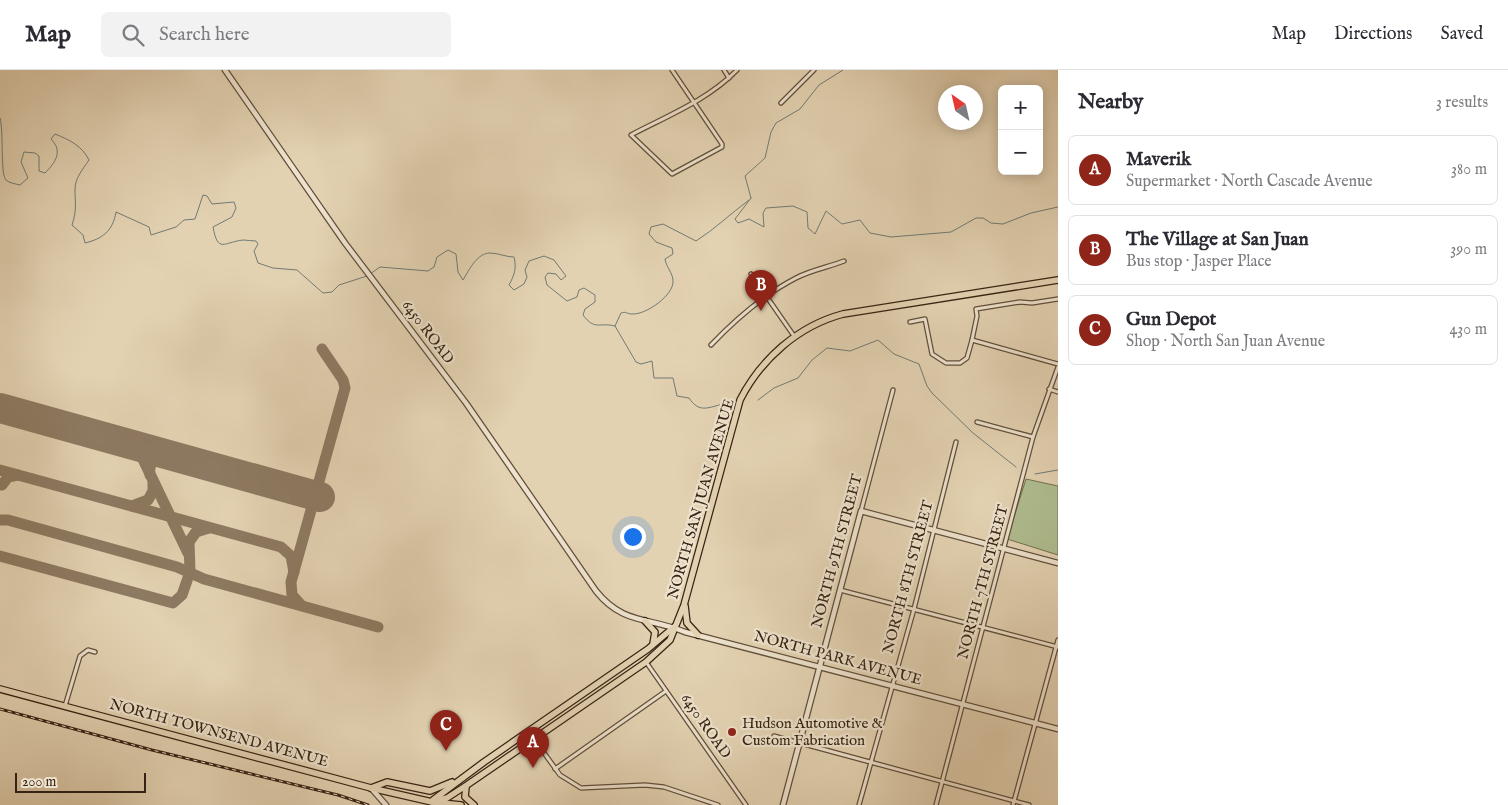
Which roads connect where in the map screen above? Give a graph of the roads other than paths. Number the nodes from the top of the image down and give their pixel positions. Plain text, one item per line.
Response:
1 (225, 70) edge
2 (672, 70) edge
3 (724, 70) edge
4 (737, 70) edge
5 (814, 70) edge
6 (729, 78) junction
7 (693, 102) junction
8 (781, 103) dead end
9 (844, 261) dead end
10 (751, 274) dead end
11 (1058, 280) edge
12 (766, 296) junction
13 (1058, 299) edge
14 (910, 322) dead end
15 (795, 337) junction
16 (972, 340) junction
17 (711, 345) dead end
18 (1058, 365) edge
19 (1050, 389) junction
20 (894, 390) dead end
21 (1058, 392) edge
22 (977, 422) dead end
23 (1033, 437) junction
24 (956, 442) dead end
25 (861, 511) junction
26 (933, 530) junction
27 (1004, 549) junction
28 (1058, 564) edge
29 (840, 590) junction
30 (684, 605) junction
31 (612, 608) joint
32 (914, 609) junction
33 (645, 621) junction
34 (674, 627) junction
35 (983, 627) junction
36 (698, 635) junction
37 (1058, 640) edge
38 (652, 646) junction
39 (1057, 647) edge
40 (95, 652) dead end
41 (646, 662) junction
42 (820, 666) junction
43 (891, 685) junction
44 (0, 688) edge
45 (666, 691) junction
46 (962, 704) junction
47 (65, 706) junction
48 (1034, 723) junction
49 (1058, 729) edge
50 (774, 736) dead end
51 (534, 738) junction
52 (800, 743) junction
53 (484, 762) junction
54 (870, 762) junction
55 (555, 769) junction
56 (942, 781) junction
57 (467, 785) junction
58 (371, 788) junction
59 (1014, 803) edge
60 (432, 804) edge
61 (386, 805) edge
62 (462, 805) edge
63 (474, 805) edge
64 (718, 805) edge
65 (746, 805) edge
66 (783, 805) edge
67 (859, 805) edge
68 (936, 805) edge
69 (1030, 805) edge

1 - 31 street, 6450 ROAD
2 - 7 street
3 - 6 street
4 - 6 street
5 - 8 street
6 - 7 street
7 - 7 street
9 - 12 street
10 - 12 street
11 - 15 highway, NORTH SAN JUAN AVENUE
12 - 15 street
12 - 17 street
13 - 16 street
14 - 16 street
15 - 30 highway, NORTH SAN JUAN AVENUE
16 - 18 street
18 - 19 street, NORTH 7TH STREET
19 - 21 street
19 - 23 street, NORTH 7TH STREET
20 - 25 street, NORTH 9TH STREET
22 - 23 street
23 - 27 street, NORTH 7TH STREET
24 - 26 street, NORTH 8TH STREET
25 - 26 street
25 - 29 street, NORTH 9TH STREET
26 - 27 street
26 - 32 street, NORTH 8TH STREET
27 - 28 street
27 - 35 street, NORTH 7TH STREET
29 - 32 street
29 - 42 street, NORTH 9TH STREET
30 - 34 highway, NORTH SAN JUAN AVENUE
30 - 36 highway
31 - 33 street, NORTH PARK AVENUE
32 - 35 street
32 - 43 street, NORTH 8TH STREET
33 - 34 street, NORTH PARK AVENUE
33 - 38 highway
34 - 36 street, NORTH PARK AVENUE
34 - 38 highway, NORTH SAN JUAN AVENUE
34 - 41 highway, NORTH SAN JUAN AVENUE
35 - 39 street
35 - 46 street, NORTH 7TH STREET
36 - 42 street, NORTH PARK AVENUE
37 - 39 street
38 - 53 highway, NORTH SAN JUAN AVENUE
39 - 48 street
40 - 47 street
41 - 45 street, 6450 ROAD
41 - 51 highway, NORTH SAN JUAN AVENUE
42 - 43 street, NORTH PARK AVENUE
42 - 52 street, NORTH 9TH STREET
43 - 46 street, NORTH PARK AVENUE
43 - 54 street, NORTH 8TH STREET
44 - 47 highway, NORTH TOWNSEND AVENUE
45 - 55 street
45 - 65 street, 6450 ROAD
46 - 48 street, NORTH PARK AVENUE
46 - 56 street, NORTH 7TH STREET
47 - 58 highway, NORTH TOWNSEND AVENUE
48 - 49 street, NORTH PARK AVENUE
48 - 59 street
50 - 52 street
51 - 55 street
51 - 57 highway, NORTH SAN JUAN AVENUE
52 - 54 street
52 - 66 street, NORTH 9TH STREET
53 - 58 highway
53 - 60 highway, NORTH SAN JUAN AVENUE
54 - 56 street
54 - 67 street, NORTH 8TH STREET
55 - 64 street
56 - 59 street
56 - 68 street, NORTH 7TH STREET
57 - 60 highway, NORTH SAN JUAN AVENUE
57 - 63 highway
58 - 60 highway, NORTH TOWNSEND AVENUE
58 - 61 street
59 - 69 street
60 - 62 highway, NORTH TOWNSEND AVENUE

